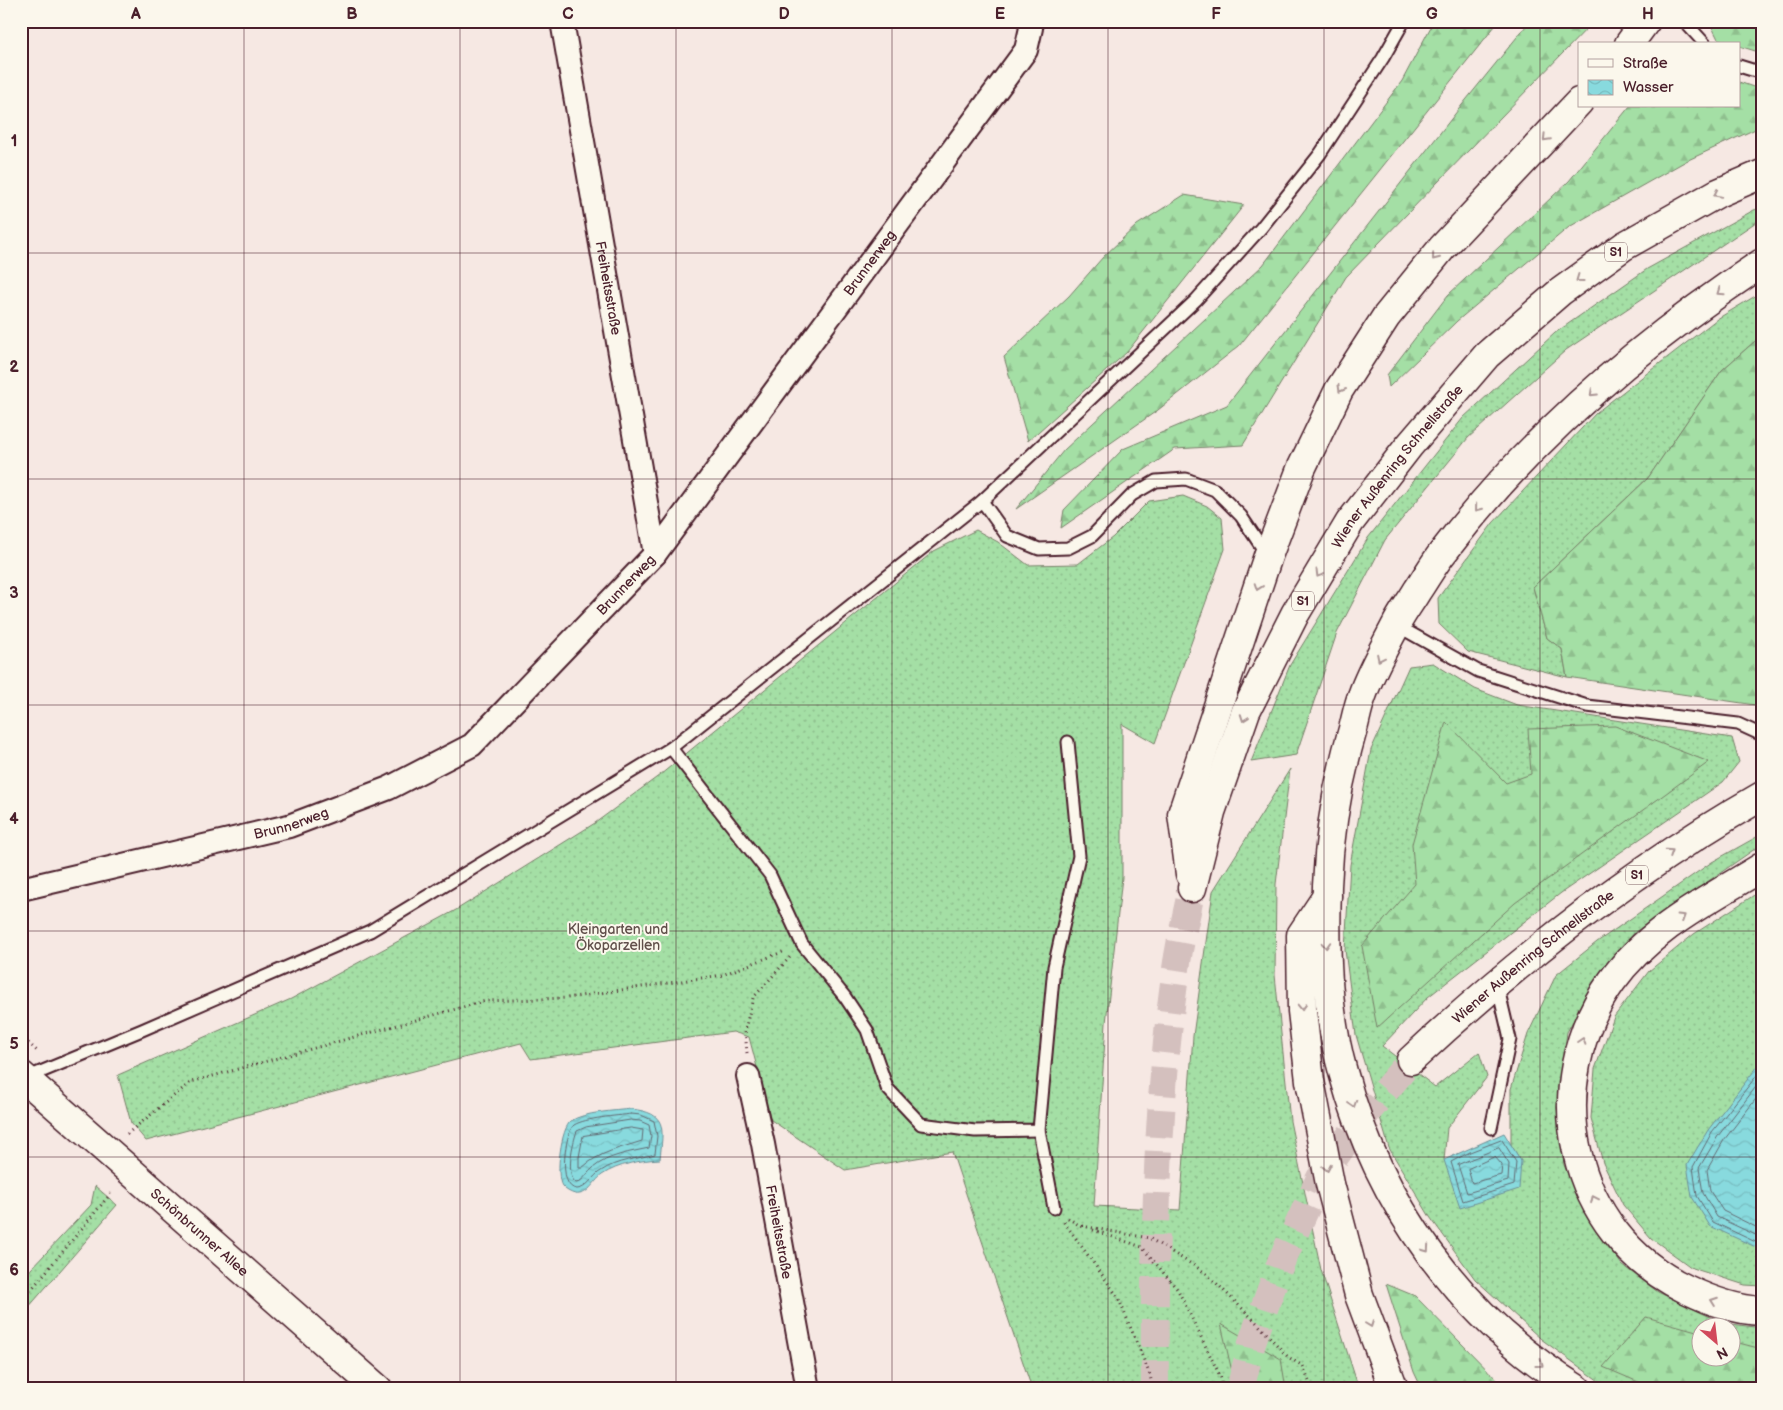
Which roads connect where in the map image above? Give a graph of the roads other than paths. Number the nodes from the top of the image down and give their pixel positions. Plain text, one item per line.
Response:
1 (562, 21) edge
2 (1030, 21) edge
3 (1404, 21) edge
4 (1646, 21) edge
5 (1684, 21) edge
6 (1630, 42) edge
7 (1703, 42) edge
8 (1740, 66) edge
9 (1762, 73) edge
10 (1578, 103) edge
11 (1762, 174) edge
12 (1762, 263) edge
13 (982, 501) junction
14 (655, 554) junction
15 (1268, 556) junction
16 (1396, 625) junction
17 (1762, 735) edge
18 (1068, 742) dead end
19 (671, 748) junction
20 (1762, 796) edge
21 (1762, 867) edge
22 (21, 889) edge
23 (1327, 896) junction
24 (1496, 983) junction
25 (1411, 1060) tunnel mouth
26 (748, 1076) road end
27 (23, 1077) edge
28 (1491, 1128) dead end
29 (1039, 1130) junction
30 (1054, 1208) road end
31 (1762, 1312) edge
32 (378, 1389) edge
33 (808, 1389) edge
34 (1394, 1389) edge
35 (1577, 1389) edge

1 - 14 street, Freiheitsstraße
2 - 14 street, Brunnerweg
3 - 13 lane
4 - 6 main road
5 - 7 lane
8 - 9 lane
10 -> 15 main road
11 - 15 main road, Wiener Außenring Schnellstraße / S1
12 -> 16 main road
13 - 15 lane
13 - 19 lane
14 - 22 street, Brunnerweg
16 - 17 lane
16 -> 23 main road
18 - 29 lane
19 - 27 lane
19 - 29 lane
24 -> 20 main road, Wiener Außenring Schnellstraße / S1
31 -> 21 main road
23 -> 34 main road
23 -> 35 main road
24 - 25 main road, Wiener Außenring Schnellstraße / S1
24 - 28 lane
26 - 33 street, Freiheitsstraße
27 - 32 main road, Schönbrunner Allee
29 - 30 lane

